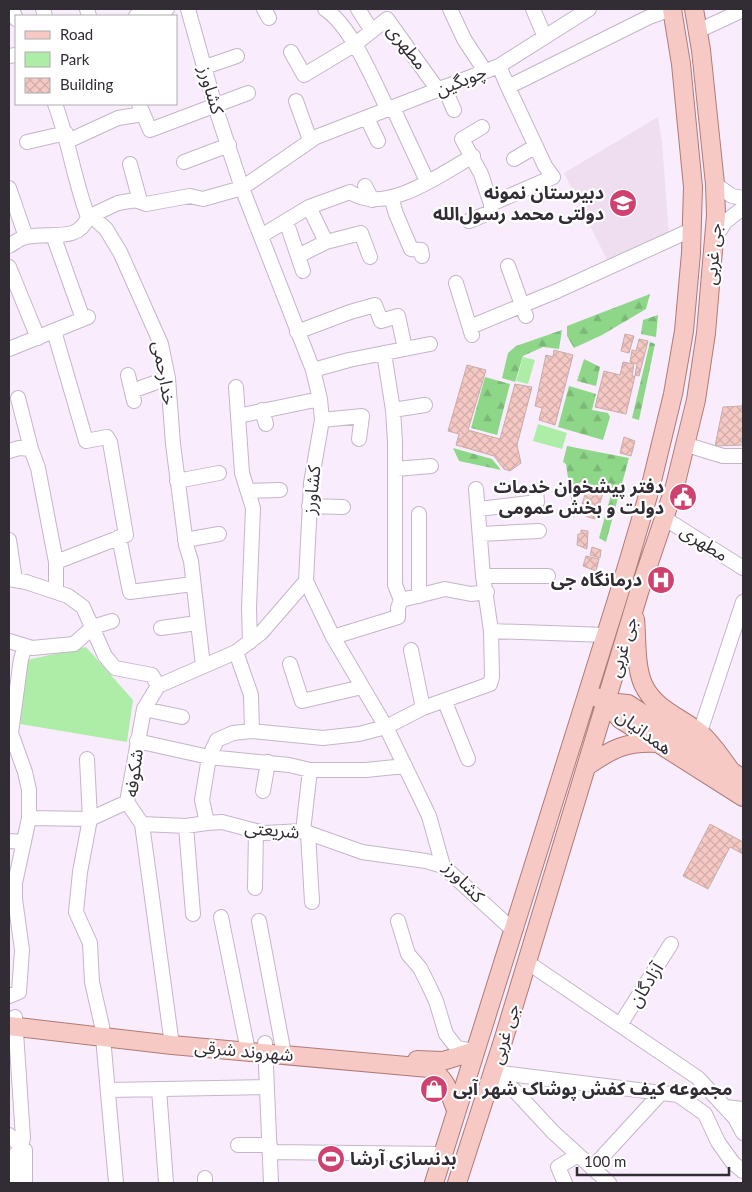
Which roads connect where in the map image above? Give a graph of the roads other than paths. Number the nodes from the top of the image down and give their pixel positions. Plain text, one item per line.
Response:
1 (167, 9) edge
2 (188, 9) edge
3 (325, 9) edge
4 (358, 9) edge
5 (450, 9) edge
6 (533, 9) edge
7 (589, 9) edge
8 (672, 9) edge
9 (694, 9) edge
10 (743, 10) edge
11 (142, 15) edge
12 (372, 31) junction
13 (698, 31) junction
14 (544, 35) junction
15 (354, 45) junction
16 (291, 52) dead end
17 (237, 56) dead end
18 (499, 66) junction
19 (205, 67) junction
20 (485, 71) junction
21 (508, 87) junction
22 (441, 89) junction
23 (248, 92) dead end
24 (296, 101) dead end
25 (55, 105) edge
26 (215, 106) junction
27 (141, 109) edge
28 (391, 109) junction
29 (454, 110) dead end
30 (367, 118) junction
31 (482, 127) dead end
32 (67, 137) junction
33 (310, 140) junction
34 (378, 141) dead end
35 (27, 142) dead end
36 (229, 145) junction
37 (536, 146) junction
38 (473, 156) junction
39 (514, 159) dead end
40 (184, 162) dead end
41 (130, 164) dead end
42 (427, 181) junction
43 (715, 184) junction
44 (365, 186) dead end
45 (9, 188) edge
46 (242, 188) junction
47 (392, 197) junction
48 (743, 198) edge
49 (372, 200) junction
50 (140, 202) junction
51 (491, 204) junction
52 (308, 207) junction
53 (743, 208) edge
54 (88, 217) junction
55 (286, 221) junction
56 (469, 222) dead end
57 (691, 230) junction
58 (53, 235) junction
59 (261, 236) junction
60 (26, 237) junction
61 (714, 239) junction
62 (326, 242) junction
63 (9, 246) edge
64 (298, 256) junction
65 (422, 256) dead end
66 (370, 257) dead end
67 (508, 266) dead end
68 (9, 267) edge
69 (303, 271) dead end
70 (456, 284) dead end
71 (524, 310) junction
72 (54, 331) junction
73 (297, 332) junction
74 (38, 338) junction
75 (430, 344) dead end
76 (9, 349) edge
77 (405, 349) junction
78 (384, 353) junction
79 (313, 370) junction
80 (128, 375) dead end
81 (168, 378) junction
82 (236, 387) dead end
83 (18, 398) dead end
84 (320, 399) junction
85 (425, 405) dead end
86 (262, 410) junction
87 (393, 410) junction
88 (238, 416) junction
89 (322, 420) junction
90 (266, 424) dead end
91 (359, 439) dead end
92 (684, 444) junction
93 (32, 449) junction
94 (9, 451) edge
95 (743, 456) edge
96 (431, 466) dead end
97 (396, 469) junction
98 (219, 472) dead end
99 (177, 481) junction
100 (476, 489) dead end
101 (280, 490) dead end
102 (248, 491) junction
103 (536, 491) dead end
104 (309, 506) junction
105 (342, 507) dead end
106 (479, 510) junction
107 (419, 514) dead end
108 (664, 518) junction
109 (539, 530) dead end
110 (219, 534) dead end
111 (480, 534) junction
112 (122, 536) junction
113 (9, 540) edge
114 (185, 540) junction
115 (56, 562) junction
116 (743, 568) edge
117 (484, 576) junction
118 (548, 576) dead end
119 (12, 580) edge
120 (306, 581) junction
121 (194, 584) junction
122 (56, 591) junction
123 (487, 592) junction
124 (419, 596) junction
125 (401, 600) junction
126 (743, 602) edge
127 (634, 611) junction
128 (112, 621) dead end
129 (197, 623) junction
130 (93, 627) junction
131 (161, 628) dead end
132 (491, 631) junction
133 (606, 635) junction
134 (333, 637) junction
135 (9, 641) edge
136 (250, 642) junction
137 (26, 646) junction
138 (411, 650) dead end
139 (236, 652) junction
140 (290, 664) dead end
141 (203, 666) junction
142 (13, 683) edge
143 (158, 686) junction
144 (362, 687) junction
145 (586, 693) junction
146 (444, 702) junction
147 (606, 702) junction
148 (423, 708) junction
149 (144, 709) junction
150 (11, 714) edge
151 (182, 717) dead end
152 (386, 727) junction
153 (252, 730) junction
154 (700, 732) junction
155 (137, 740) junction
156 (658, 743) junction
157 (209, 757) junction
158 (87, 759) dead end
159 (468, 759) dead end
160 (268, 762) junction
161 (405, 766) junction
162 (587, 766) junction
163 (310, 770) junction
164 (737, 775) edge
165 (262, 791) dead end
166 (743, 796) edge
167 (128, 802) junction
168 (29, 818) junction
169 (90, 819) junction
170 (207, 823) junction
171 (142, 824) junction
172 (186, 826) junction
173 (256, 831) junction
174 (306, 832) junction
175 (9, 841) edge
176 (24, 842) junction
177 (444, 866) junction
178 (256, 888) dead end
179 (312, 902) dead end
180 (194, 914) dead end
181 (221, 917) dead end
182 (258, 921) dead end
183 (398, 921) dead end
184 (513, 930) junction
185 (671, 944) dead end
186 (527, 962) junction
187 (9, 996) edge
188 (12, 1022) edge
189 (620, 1025) junction
190 (102, 1031) junction
191 (170, 1039) junction
192 (246, 1046) junction
193 (265, 1048) junction
194 (283, 1050) junction
195 (475, 1051) junction
196 (493, 1072) junction
197 (266, 1087) junction
198 (159, 1089) junction
199 (108, 1090) junction
200 (661, 1093) junction
201 (725, 1107) junction
202 (743, 1109) edge
203 (456, 1110) junction
204 (743, 1133) edge
205 (9, 1135) edge
206 (238, 1145) dead end
207 (21, 1147) junction
208 (270, 1148) junction
209 (444, 1154) junction
210 (578, 1155) junction
211 (592, 1168) junction
212 (743, 1171) edge
213 (13, 1183) edge
214 (25, 1183) edge
215 (116, 1183) edge
216 (166, 1183) edge
217 (271, 1183) edge
218 (434, 1183) edge
219 (457, 1183) edge
220 (565, 1183) edge
221 (609, 1183) edge

1 - 11 street
2 - 19 street, کشاورز
3 - 15 street
4 - 12 street, مطهری
5 - 20 street
6 - 14 street
7 - 14 street
8 - 21 street, چوبگین
8 - 57 main road, جی غربی
9 - 13 main road, جی غربی
10 - 13 street
12 - 15 street, مطهری
12 - 22 street, مطهری
13 - 43 main road, جی غربی
14 - 18 street
15 - 16 street, مطهری
15 - 28 street
17 - 19 street
18 - 20 street, چوبگین
18 - 21 street, چوبگین
19 - 26 street, کشاورز
20 - 22 street, چوبگین
21 - 37 street
22 - 28 street, چوبگین
22 - 29 street
23 - 26 street
24 - 33 street
25 - 32 street
26 - 27 street
26 - 36 street, کشاورز
27 - 32 street
28 - 30 street, چوبگین
28 - 42 street
30 - 33 street, چوبگین
30 - 34 street
31 - 38 street
32 - 35 street
32 - 54 street
33 - 46 street, چوبگین
36 - 40 street
36 - 46 street, کشاورز
37 - 39 street
37 - 51 street
38 - 42 street
38 - 51 street
41 - 50 street
42 - 47 street
43 - 48 street
43 - 61 main road, جی غربی
44 - 49 street
45 - 60 street
46 - 50 street, چوبگین
46 - 59 street, کشاورز
47 - 49 street
47 - 65 street
49 - 52 street
50 - 54 street, چوبگین
51 - 56 street
52 - 55 street
52 - 62 street
53 - 61 street
54 - 58 street
54 - 81 street, خدارحمی
55 - 59 street
55 - 64 street
57 - 71 street
57 - 133 main road, جی غربی
58 - 60 street
58 - 72 street
59 - 73 street, کشاورز
60 - 63 street
61 - 92 main road, جی غربی
62 - 64 street
62 - 66 street
64 - 69 street
67 - 71 street
68 - 74 street
70 - 71 street
72 - 74 street
72 - 112 street
73 - 77 street
73 - 79 street, کشاورز
74 - 76 street
75 - 77 street
77 - 78 street
78 - 79 street
78 - 87 street
79 - 84 street, کشاورز
80 - 81 street
81 - 99 street, خدارحمی
82 - 88 street
83 - 93 street
84 - 86 street
84 - 89 street, کشاورز
85 - 87 street
86 - 88 street
86 - 90 street
87 - 97 street
88 - 102 street
89 - 91 street
89 - 104 street, کشاورز
92 - 95 street
92 - 108 main road, جی غربی
93 - 94 street
93 - 115 street
96 - 97 street
97 - 125 street
98 - 99 street
99 - 114 street, خدارحمی
100 - 106 street
101 - 102 street
102 - 136 street
103 - 106 street
104 - 105 street
104 - 120 street, کشاورز
106 - 111 street
107 - 124 street
108 - 116 street, مطهری
108 - 127 main road, جی غربی
109 - 111 street
110 - 114 street
111 - 117 street
112 - 115 street
112 - 121 street
113 - 119 street
114 - 121 street, خدارحمی
115 - 122 street
117 - 118 street
117 - 123 street
119 - 122 street
120 - 134 street, کشاورز
120 - 136 street
121 - 129 street, خدارحمی
122 - 130 street
123 - 124 street
123 - 132 street
124 - 125 street
125 - 134 street
126 - 154 street
127 - 147 main road, جی غربی
127 - 154 main road
128 - 130 street
129 - 131 street
129 - 141 street, خدارحمی
130 - 137 street
130 - 143 street
132 - 133 street
132 - 146 street
133 - 145 main road, جی غربی
134 - 144 street, کشاورز
135 - 137 street
136 - 139 street
137 - 142 street
138 - 148 street
139 - 141 street
139 - 153 street
140 - 144 street
141 - 143 street
142 - 150 street
143 - 149 street, شکوفه
144 - 152 street, کشاورز
145 - 147 main road
145 - 184 main road, جی غربی
146 - 148 street
146 - 159 street
147 - 156 main road, همدانیان
147 - 162 main road, جی غربی
147 - 164 main road, همدانیان
148 - 152 street
149 - 151 street
149 - 155 street, شکوفه
150 - 168 street
152 - 153 street
152 - 161 street, کشاورز
153 - 157 street
154 - 164 main road
155 - 157 street
155 - 167 street, شکوفه
156 - 162 main road
156 - 166 main road, همدانیان
157 - 160 street
157 - 170 street
158 - 169 street
160 - 163 street
160 - 165 street
161 - 163 street
161 - 177 street, کشاورز
162 - 186 main road, جی غربی
163 - 174 street
167 - 169 street
167 - 171 street, شکوفه
168 - 169 street
168 - 176 street
169 - 190 street
170 - 172 street, شریعتی
170 - 173 street, شریعتی
171 - 172 street, شریعتی
171 - 191 street, شکوفه
172 - 180 street
173 - 174 street, شریعتی
173 - 178 street
174 - 177 street, شریعتی
174 - 179 street
175 - 176 street
176 - 187 street
177 - 184 street, کشاورز
181 - 192 street
182 - 194 street
183 - 195 street
184 - 195 main road, جی غربی
185 - 189 street, آزادگان
186 - 189 street
186 - 196 main road, جی غربی
188 - 190 main road, شهروند شرقی
188 - 207 street
189 - 201 street
190 - 191 main road, شهروند شرقی
190 - 199 street
191 - 192 main road, شهروند شرقی
192 - 193 main road, شهروند شرقی
193 - 194 main road, شهروند شرقی
193 - 197 street
194 - 195 main road, شهروند شرقی
194 - 203 main road, شهروند شرقی
195 - 203 main road, جی غربی
196 - 200 street
196 - 210 street
196 - 219 main road, جی غربی
197 - 198 street
197 - 208 street
198 - 199 street
198 - 216 street
199 - 215 street
200 - 211 street
200 - 212 street
201 - 202 street
201 - 204 street
203 - 209 main road, جی غربی
205 - 207 street
206 - 208 street
207 - 213 street
207 - 214 street
208 - 209 street
208 - 217 street
209 - 218 main road, جی غربی
210 - 211 street
210 - 220 street
211 - 221 street

